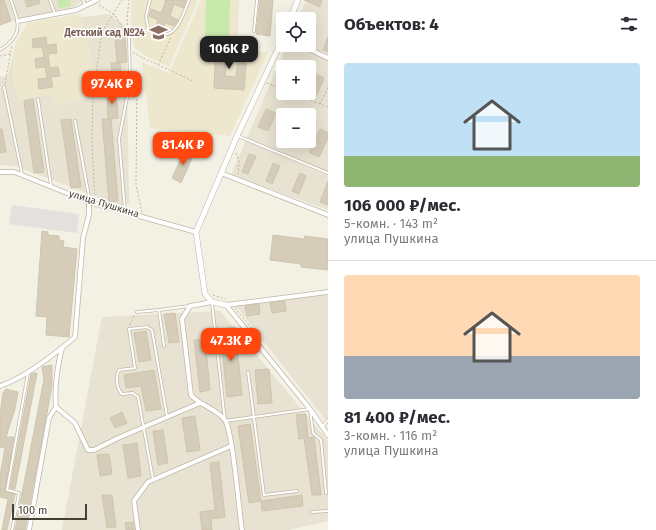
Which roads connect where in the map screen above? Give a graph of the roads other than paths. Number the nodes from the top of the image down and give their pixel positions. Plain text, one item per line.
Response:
1 (11, 0) edge
2 (50, 0) edge
3 (84, 0) edge
4 (150, 0) edge
5 (189, 0) edge
6 (257, 0) edge
7 (96, 1) edge
8 (296, 1) edge
9 (85, 5) junction
10 (292, 12) edge
11 (55, 15) junction
12 (18, 21) junction
13 (254, 31) dead end
14 (129, 37) road end
15 (0, 50) edge
16 (276, 52) edge
17 (315, 52) edge
18 (328, 58) edge
19 (4, 87) road end
20 (38, 99) dead end
21 (75, 121) dead end
22 (237, 136) junction
23 (0, 172) edge
24 (221, 173) junction
25 (328, 173) edge
26 (22, 175) junction
27 (52, 187) junction
28 (91, 202) junction
29 (126, 211) junction
30 (328, 215) edge
31 (196, 232) junction
32 (328, 292) edge
33 (212, 302) junction
34 (228, 305) junction
35 (190, 306) junction
36 (159, 310) junction
37 (137, 312) road end
38 (164, 346) dead end
39 (62, 348) junction
40 (29, 370) junction
41 (248, 372) dead end
42 (0, 386) edge
43 (200, 403) junction
44 (56, 407) junction
45 (310, 408) junction
46 (253, 416) junction
47 (168, 417) junction
48 (328, 420) edge
49 (225, 421) junction
50 (144, 427) junction
51 (322, 427) junction
52 (328, 435) edge
53 (231, 446) junction
54 (153, 480) junction
55 (297, 491) dead end
56 (326, 493) dead end
57 (328, 511) edge
58 (312, 512) dead end
59 (12, 530) edge
60 (29, 530) edge
61 (138, 530) edge
62 (242, 530) edge

1 - 12 lane
2 - 11 lane
3 - 9 lane
4 - 5 lane
6 - 13 lane
7 - 9 street
8 - 10 street
9 - 11 street
11 - 12 street
12 - 15 lane
14 - 29 lane
16 - 22 street
17 - 18 street
19 - 26 lane
20 - 27 lane
21 - 28 lane
22 - 24 street
22 - 25 lane
23 - 26 street, улица Пушкина
24 - 30 street
24 - 31 street
26 - 27 street, улица Пушкина
27 - 28 street, улица Пушкина
28 - 29 street, улица Пушкина
28 - 39 street
29 - 31 street, улица Пушкина
31 - 33 street
32 - 34 street
33 - 34 street
33 - 35 street
33 - 49 lane
34 - 45 street
35 - 36 lane
35 - 43 street
36 - 37 lane
36 - 38 lane
39 - 40 street
39 - 44 street
40 - 42 street
40 - 59 lane
41 - 46 lane
43 - 47 street
43 - 49 street
44 - 50 street
44 - 60 street
45 - 46 lane
45 - 51 street
45 - 56 lane
46 - 49 lane
46 - 55 lane
47 - 50 street
47 - 50 lane
48 - 51 lane
49 - 53 street
50 - 54 lane
51 - 52 street
53 - 54 street
53 - 62 street
54 - 61 street
57 - 58 lane

